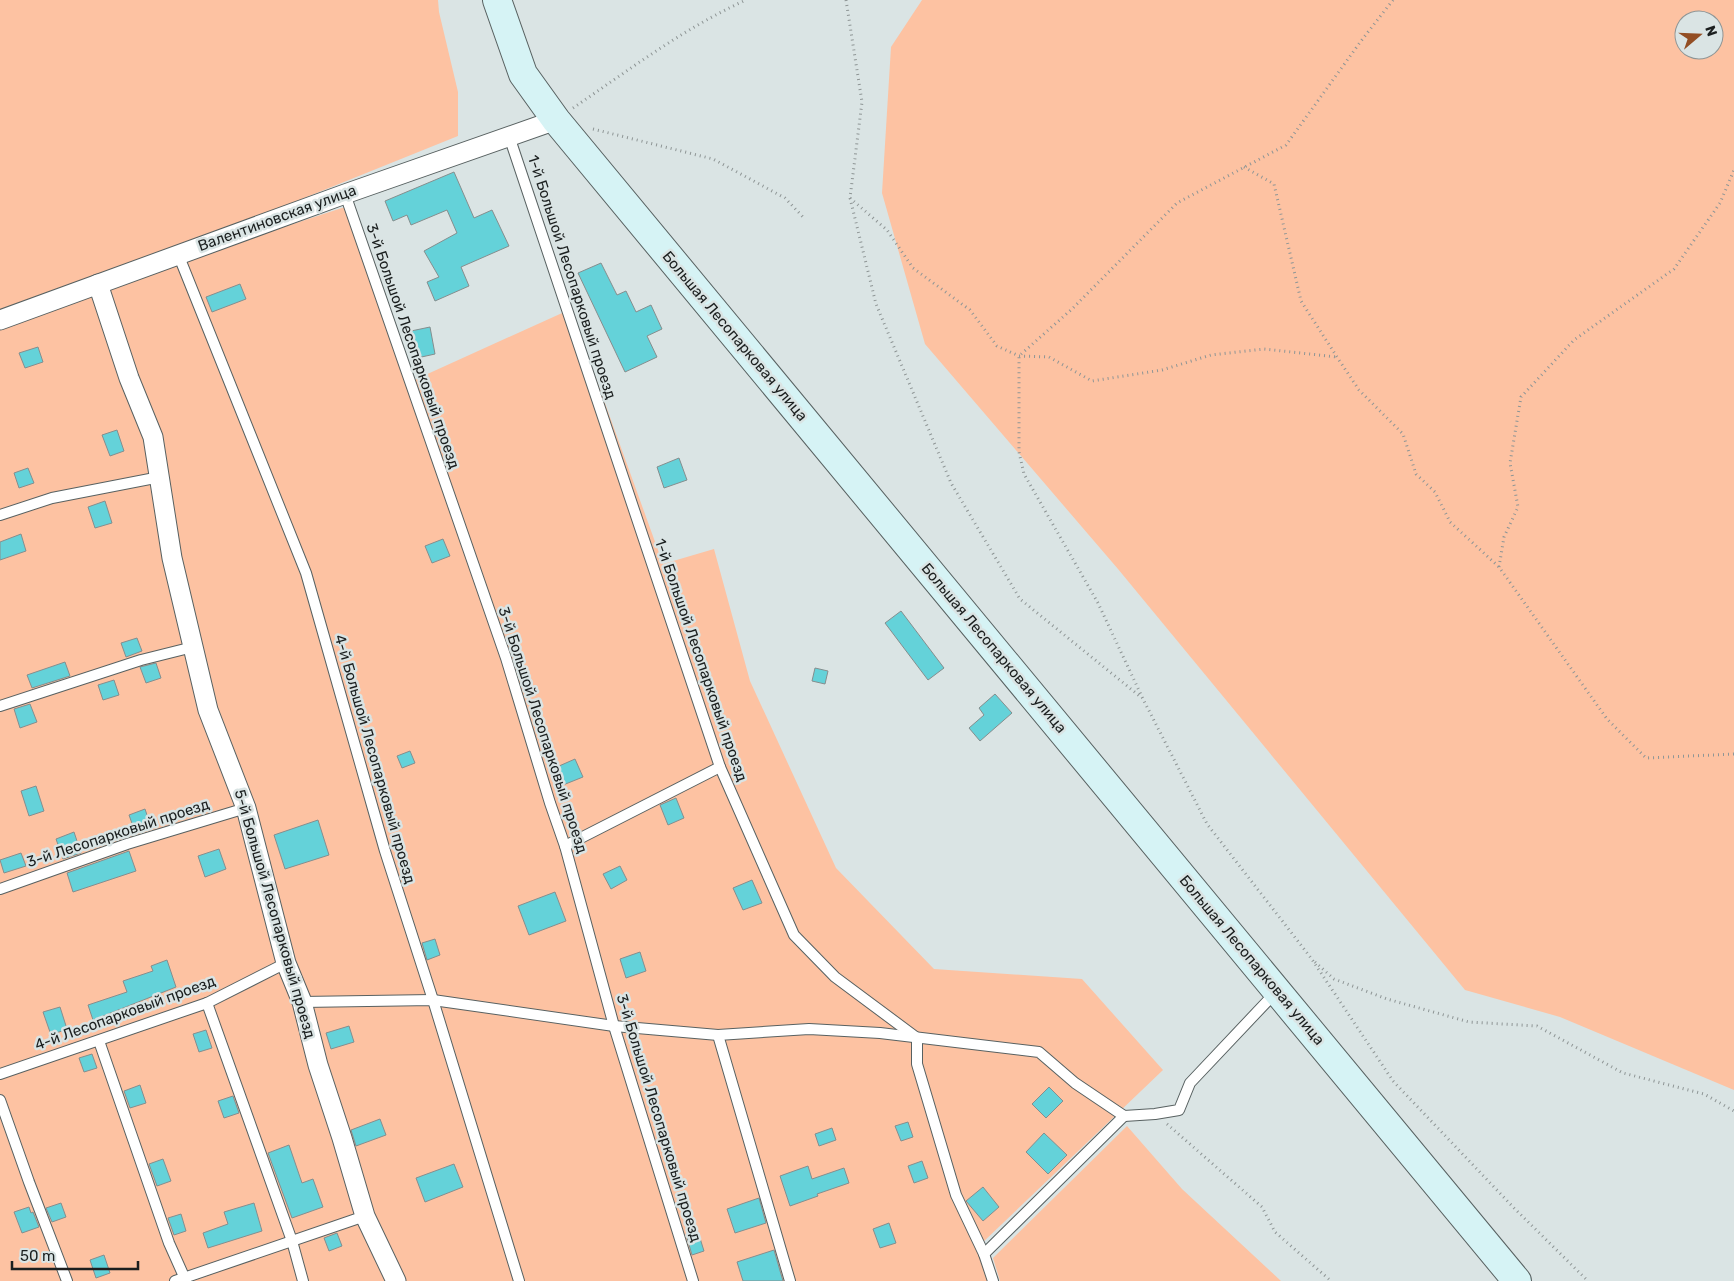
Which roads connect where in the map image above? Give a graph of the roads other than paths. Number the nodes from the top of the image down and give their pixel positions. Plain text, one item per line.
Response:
1 (497, 0) edge
2 (556, 120) junction
3 (509, 136) junction
4 (346, 194) junction
5 (178, 254) junction
6 (98, 284) junction
7 (0, 320) edge
8 (160, 477) junction
9 (0, 515) edge
10 (193, 647) junction
11 (0, 706) edge
12 (720, 767) junction
13 (246, 808) junction
14 (565, 846) junction
15 (0, 888) edge
16 (286, 963) junction
17 (1278, 990) junction
18 (433, 1000) junction
19 (208, 1002) junction
20 (302, 1002) junction
21 (614, 1026) junction
22 (718, 1035) junction
23 (917, 1038) junction
24 (99, 1040) junction
25 (0, 1074) edge
26 (0, 1100) edge
27 (1124, 1116) junction
28 (365, 1216) junction
29 (292, 1241) junction
30 (984, 1254) junction
31 (186, 1279) edge
32 (67, 1281) edge
33 (175, 1281) edge
34 (303, 1281) edge
35 (396, 1281) edge
36 (519, 1281) edge
37 (693, 1281) edge
38 (790, 1281) edge
39 (993, 1281) edge
40 (1517, 1281) edge

1 - 2 main road, Большая Лесопарковая улица
2 - 3 street, Валентиновская улица
2 - 17 main road, Большая Лесопарковая улица
3 - 4 street, Валентиновская улица
3 - 12 lane, 1-й Большой Лесопарковый проезд
4 - 5 street, Валентиновская улица
4 - 14 lane, 3-й Большой Лесопарковый проезд
5 - 6 street, Валентиновская улица
5 - 18 lane, 4-й Большой Лесопарковый проезд
6 - 7 street, Валентиновская улица
6 - 8 street, 5-й Большой Лесопарковый проезд
8 - 9 lane
8 - 10 street, 5-й Большой Лесопарковый проезд
10 - 11 lane
10 - 13 street, 5-й Большой Лесопарковый проезд
12 - 14 lane
12 - 23 lane, 1-й Большой Лесопарковый проезд
13 - 15 lane, 3-й Лесопарковый проезд
13 - 16 street, 5-й Большой Лесопарковый проезд
14 - 21 lane, 3-й Большой Лесопарковый проезд
16 - 19 lane, 4-й Лесопарковый проезд
16 - 20 street, 5-й Большой Лесопарковый проезд
17 - 27 lane
17 - 40 main road, Большая Лесопарковая улица
18 - 20 lane
18 - 21 lane
18 - 36 lane, 4-й Большой Лесопарковый проезд
19 - 24 lane, 4-й Лесопарковый проезд
19 - 29 lane
20 - 28 street, 5-й Большой Лесопарковый проезд
21 - 22 lane
21 - 37 lane, 3-й Большой Лесопарковый проезд
22 - 23 lane
22 - 38 lane
23 - 27 lane
23 - 30 lane
24 - 25 lane, 4-й Лесопарковый проезд
24 - 31 lane
26 - 32 lane
27 - 30 lane
28 - 29 lane
28 - 35 street, 5-й Большой Лесопарковый проезд
29 - 31 lane
29 - 34 lane
30 - 39 lane
31 - 33 lane

